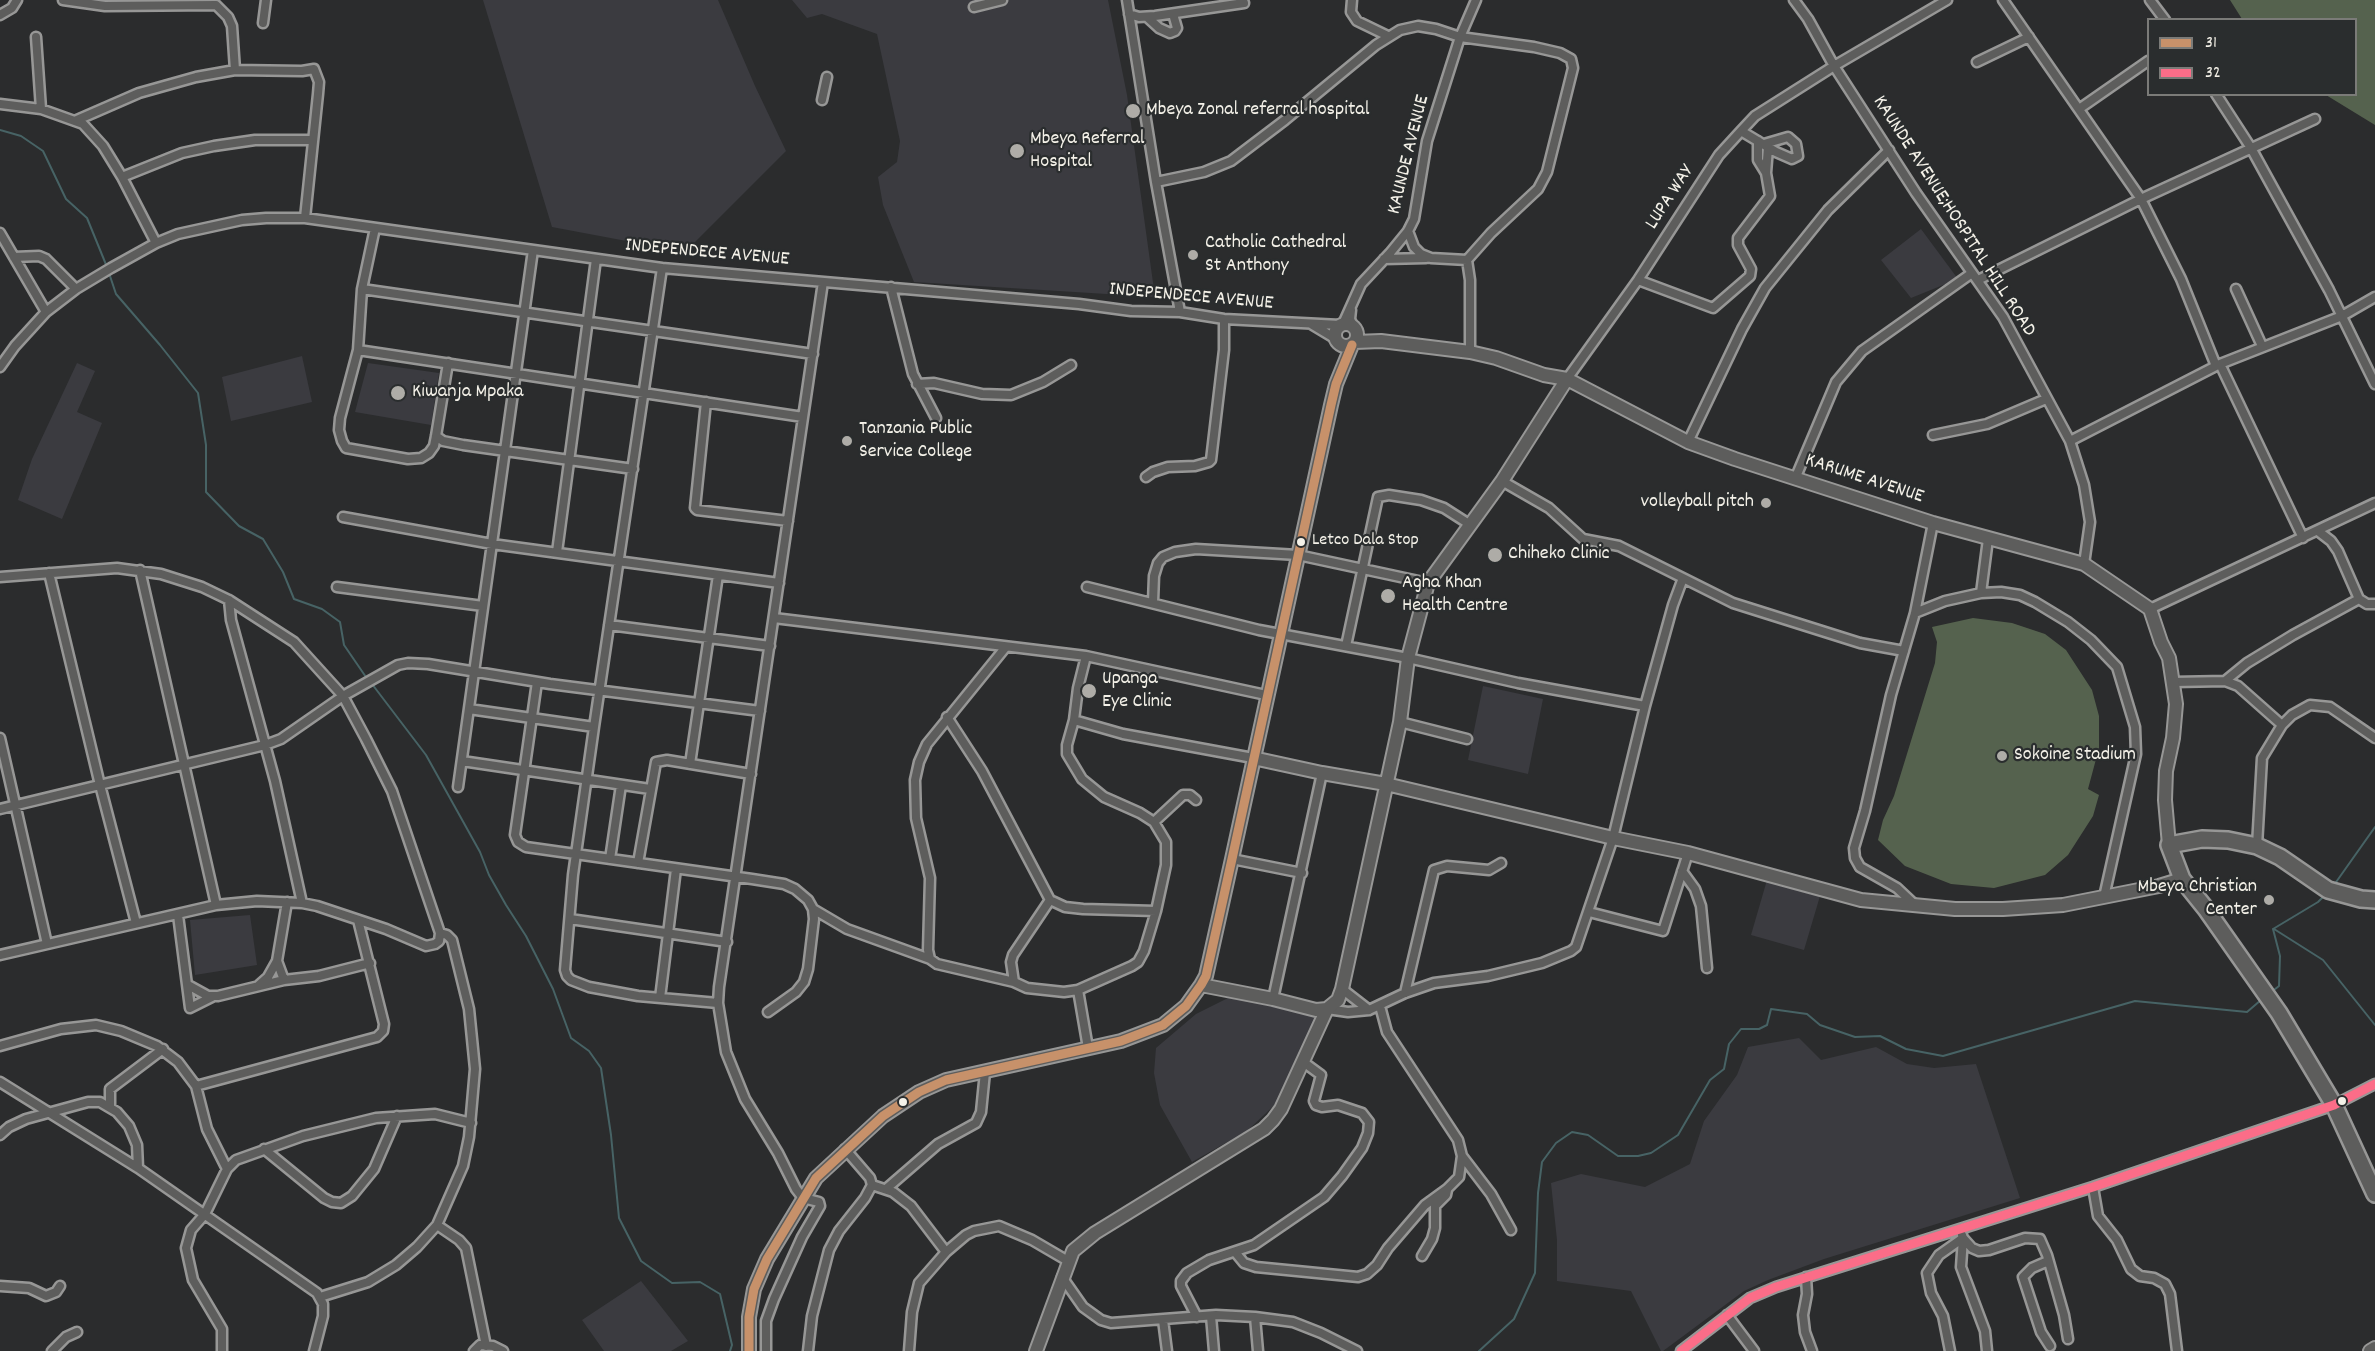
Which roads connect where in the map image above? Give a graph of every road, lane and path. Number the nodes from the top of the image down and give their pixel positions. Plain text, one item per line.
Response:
1 (17, 0) edge
2 (63, 0) edge
3 (266, 0) edge
4 (1002, 0) edge
5 (1127, 0) edge
6 (1352, 0) edge
7 (1476, 0) edge
8 (1794, 0) edge
9 (1947, 0) edge
10 (2003, 0) edge
11 (2150, 0) edge
12 (1244, 3) dead end
13 (974, 7) dead end
14 (1130, 14) junction
15 (1173, 14) junction
16 (0, 15) edge
17 (1147, 17) junction
18 (2164, 18) edge
19 (263, 23) dead end
20 (1388, 36) junction
21 (1460, 37) junction
22 (2029, 37) junction
23 (36, 38) dead end
24 (1977, 62) dead end
25 (2147, 62) edge
26 (1834, 66) junction
27 (235, 70) junction
28 (827, 77) dead end
29 (2217, 96) edge
30 (822, 100) dead end
31 (0, 104) edge
32 (41, 109) junction
33 (2079, 109) junction
34 (2316, 119) dead end
35 (77, 120) junction
36 (1741, 131) junction
37 (312, 140) junction
38 (2251, 148) junction
39 (1889, 150) junction
40 (122, 177) junction
41 (1156, 182) junction
42 (2141, 199) junction
43 (305, 218) junction
44 (375, 228) junction
45 (1408, 231) junction
46 (0, 233) edge
47 (156, 243) junction
48 (533, 250) junction
49 (14, 257) junction
50 (1431, 258) junction
51 (596, 259) junction
52 (1384, 259) junction
53 (1467, 260) junction
54 (662, 268) junction
55 (1975, 277) junction
56 (1638, 280) junction
57 (823, 282) junction
58 (891, 287) junction
59 (76, 289) junction
60 (362, 289) junction
61 (2236, 289) dead end
62 (2375, 297) edge
63 (46, 312) junction
64 (524, 312) junction
65 (1180, 312) junction
66 (2342, 316) junction
67 (1224, 319) junction
68 (588, 321) junction
69 (1310, 324) junction
70 (653, 331) junction
71 (1350, 332) junction
72 (1336, 340) junction
73 (2262, 346) junction
74 (358, 350) junction
75 (1470, 352) junction
76 (813, 354) junction
77 (447, 363) junction
78 (1071, 365) dead end
79 (2218, 365) junction
80 (0, 367) edge
81 (516, 374) junction
82 (1340, 374) junction
83 (1567, 379) junction
84 (580, 383) junction
85 (917, 384) junction
86 (2375, 384) edge
87 (644, 393) junction
88 (2046, 399) junction
89 (706, 402) junction
90 (803, 417) junction
91 (936, 418) dead end
92 (1932, 435) dead end
93 (436, 436) junction
94 (2070, 441) junction
95 (1688, 442) junction
96 (505, 452) junction
97 (569, 460) junction
98 (633, 469) junction
99 (1146, 477) dead end
100 (1795, 479) junction
101 (1502, 481) junction
102 (2375, 503) edge
103 (343, 517) dead end
104 (788, 521) junction
105 (1933, 523) junction
106 (1469, 524) junction
107 (2319, 531) junction
108 (2303, 538) junction
109 (1988, 539) junction
110 (492, 544) junction
111 (557, 552) junction
112 (1298, 555) junction
113 (619, 561) junction
114 (2084, 564) junction
115 (1362, 568) junction
116 (140, 570) junction
117 (49, 573) junction
118 (718, 574) junction
119 (0, 577) edge
120 (1683, 578) junction
121 (779, 583) junction
122 (1428, 583) junction
123 (337, 587) dead end
124 (1087, 587) dead end
125 (1982, 592) junction
126 (2359, 599) junction
127 (230, 600) junction
128 (1153, 602) junction
129 (2375, 604) edge
130 (483, 606) junction
131 (2150, 609) junction
132 (1915, 613) junction
133 (774, 618) junction
134 (609, 625) junction
135 (1280, 633) junction
136 (710, 639) junction
137 (770, 646) junction
138 (1346, 646) junction
139 (1005, 648) junction
140 (1904, 651) junction
141 (1086, 656) junction
142 (1408, 658) junction
143 (474, 670) junction
144 (2225, 681) junction
145 (537, 682) junction
146 (2174, 682) junction
147 (600, 691) junction
148 (1266, 695) junction
149 (343, 696) junction
150 (700, 704) junction
151 (1645, 706) junction
152 (469, 709) junction
153 (760, 711) junction
154 (947, 717) junction
155 (532, 718) junction
156 (1074, 720) junction
157 (1400, 722) junction
158 (2282, 725) junction
159 (594, 727) junction
160 (0, 738) edge
161 (2375, 738) edge
162 (1467, 739) dead end
163 (265, 745) junction
164 (1253, 758) junction
165 (462, 761) junction
166 (184, 764) junction
167 (690, 764) junction
168 (524, 770) junction
169 (1322, 773) junction
170 (751, 774) junction
171 (587, 780) junction
172 (1386, 784) junction
173 (100, 785) junction
174 (621, 785) junction
175 (458, 787) dead end
176 (650, 789) junction
177 (1197, 800) dead end
178 (16, 805) junction
179 (0, 809) edge
180 (1154, 822) junction
181 (1613, 838) junction
182 (2169, 845) junction
183 (2257, 846) junction
184 (1688, 853) junction
185 (577, 854) junction
186 (610, 859) junction
187 (1232, 859) junction
188 (638, 863) junction
189 (1501, 863) dead end
190 (676, 869) junction
191 (1683, 871) junction
192 (1302, 873) junction
193 (734, 878) junction
194 (2182, 879) junction
195 (2104, 897) junction
196 (1050, 900) junction
197 (2375, 900) edge
198 (287, 902) junction
199 (302, 903) junction
200 (216, 905) junction
201 (1915, 905) junction
202 (813, 909) junction
203 (1156, 910) junction
204 (1589, 912) junction
205 (178, 915) junction
206 (570, 919) junction
207 (358, 920) junction
208 (136, 923) junction
209 (440, 933) junction
210 (668, 934) junction
211 (727, 942) junction
212 (47, 944) junction
213 (0, 955) edge
214 (930, 959) junction
215 (277, 961) junction
216 (370, 963) junction
217 (1707, 968) dead end
218 (284, 980) junction
219 (1014, 982) junction
220 (188, 985) junction
221 (1202, 985) junction
222 (253, 988) junction
223 (1342, 989) junction
224 (1078, 990) junction
225 (1405, 993) junction
226 (212, 997) junction
227 (660, 998) junction
228 (1273, 999) junction
229 (718, 1003) junction
230 (1380, 1006) junction
231 (1327, 1009) junction
232 (1369, 1010) junction
233 (768, 1012) dead end
234 (0, 1046) edge
235 (1089, 1048) junction
236 (163, 1049) junction
237 (1302, 1061) junction
238 (985, 1072) junction
239 (0, 1082) edge
240 (2375, 1084) edge
241 (196, 1086) junction
242 (14, 1091) junction
243 (0, 1092) edge
244 (2334, 1105) junction
245 (110, 1107) junction
246 (49, 1113) junction
247 (398, 1116) junction
248 (471, 1123) junction
249 (0, 1135) edge
250 (264, 1149) junction
251 (845, 1149) junction
252 (1462, 1156) junction
253 (138, 1168) junction
254 (227, 1169) junction
255 (872, 1185) junction
256 (2093, 1187) junction
257 (886, 1189) junction
258 (1447, 1189) junction
259 (2375, 1194) edge
260 (802, 1198) junction
261 (206, 1214) junction
262 (437, 1226) junction
263 (1962, 1229) junction
264 (1511, 1230) dead end
265 (1963, 1238) junction
266 (946, 1252) junction
267 (1235, 1252) junction
268 (1422, 1256) dead end
269 (1068, 1261) junction
270 (2048, 1261) junction
271 (1062, 1277) junction
272 (1806, 1277) junction
273 (0, 1286) edge
274 (60, 1286) dead end
275 (320, 1297) junction
276 (1727, 1315) junction
277 (1211, 1316) junction
278 (1197, 1317) junction
279 (1255, 1317) junction
280 (1163, 1320) junction
281 (77, 1332) dead end
282 (2068, 1339) dead end
283 (486, 1346) junction
284 (2050, 1346) dead end
285 (2375, 1348) edge
286 (52, 1351) edge
287 (222, 1351) edge
288 (314, 1351) edge
289 (474, 1351) edge
290 (503, 1351) edge
291 (749, 1351) edge
292 (766, 1351) edge
293 (808, 1351) edge
294 (909, 1351) edge
295 (1036, 1351) edge
296 (1167, 1351) edge
297 (1214, 1351) edge
298 (1258, 1351) edge
299 (1357, 1351) edge
300 (1681, 1351) edge
301 (1754, 1351) edge
302 (1812, 1351) edge
303 (1950, 1351) edge
304 (1987, 1351) edge
305 (2177, 1351) edge
306 (2370, 1351) edge

1 - 16 street
2 - 27 street
3 - 19 street
4 - 13 street
5 - 14 street
6 - 20 street
7 - 21 street, KAUNDE AVENUE
8 - 26 street, KAUNDE AVENUE;HOSPITAL HILL ROAD
9 - 26 street, LUPA WAY
10 - 22 street
11 - 18 street
12 - 15 street
14 - 17 street
14 - 41 street
15 - 17 street
15 - 17 street
20 - 21 street
20 - 41 street
21 - 45 street, KAUNDE AVENUE
21 - 53 street
22 - 24 street
22 - 33 street
23 - 32 street
25 - 33 street
26 - 36 street, LUPA WAY
26 - 39 street, KAUNDE AVENUE;HOSPITAL HILL ROAD
27 - 35 street
27 - 37 street
28 - 30 street
29 - 38 street
31 - 32 street
32 - 35 street
33 - 42 street
34 - 38 street
35 - 40 street
36 - 56 street, LUPA WAY
36 - 56 street
37 - 40 street
37 - 43 street
38 - 42 street
38 - 66 street
39 - 55 street, KAUNDE AVENUE;HOSPITAL HILL ROAD
39 - 95 street
40 - 47 street
41 - 65 street
42 - 55 street
42 - 79 street
43 - 44 street, INDEPENDECE AVENUE
43 - 47 street, INDEPENDECE AVENUE
44 - 48 street, INDEPENDECE AVENUE
44 - 60 street
45 - 50 street
45 - 52 street, KAUNDE AVENUE
46 - 49 street
47 - 59 street, INDEPENDECE AVENUE
48 - 51 street, INDEPENDECE AVENUE
48 - 64 street
49 - 59 street
49 - 63 street
50 - 52 street
50 - 53 street
51 - 54 street, INDEPENDECE AVENUE
51 - 68 street
52 - 71 street, KAUNDE AVENUE
53 - 75 street
54 - 57 street, INDEPENDECE AVENUE
54 - 70 street
55 - 88 street, KAUNDE AVENUE;HOSPITAL HILL ROAD
55 - 100 street
56 - 83 street, LUPA WAY
57 - 58 street, INDEPENDECE AVENUE
57 - 76 street
58 - 65 street, INDEPENDECE AVENUE
58 - 85 street
59 - 63 street, INDEPENDECE AVENUE
60 - 64 street
60 - 74 street
61 - 73 street
62 - 66 street
63 - 80 street, INDEPENDECE AVENUE
64 - 68 street
64 - 81 street
65 - 67 street, INDEPENDECE AVENUE
66 - 73 street
66 - 86 street
67 - 69 street, INDEPENDECE AVENUE
67 - 99 street
68 - 70 street
68 - 84 street
69 - 71 street, INDEPENDECE AVENUE
69 - 72 street
70 - 76 street
70 - 87 street
71 - 72 main road
71 - 72 main road, KARUME AVENUE
71 - 75 main road, KARUME AVENUE
71 - 82 main road
72 - 82 main road
73 - 79 street
74 - 77 street
74 - 93 street
75 - 83 main road, KARUME AVENUE
76 - 90 street
77 - 81 street
77 - 93 street
78 - 85 street
79 - 94 street
79 - 108 street
81 - 84 street
81 - 96 street
82 - 112 main road
83 - 95 main road, KARUME AVENUE
83 - 101 main road
84 - 87 street
84 - 97 street
85 - 91 street
87 - 89 street
87 - 98 street
88 - 92 street
88 - 94 street, KAUNDE AVENUE;HOSPITAL HILL ROAD
89 - 90 street
89 - 104 street
90 - 104 street
93 - 96 street
94 - 114 street, KAUNDE AVENUE;HOSPITAL HILL ROAD
95 - 100 main road, KARUME AVENUE
96 - 97 street
96 - 110 street
97 - 98 street
97 - 111 street
98 - 113 street
100 - 105 main road, KARUME AVENUE
101 - 106 main road
101 - 120 street
102 - 107 street
103 - 110 street
104 - 121 street
105 - 109 main road, KARUME AVENUE
105 - 132 street
106 - 115 street
106 - 122 main road
107 - 108 street
107 - 126 street
108 - 131 street
109 - 114 main road, KARUME AVENUE
109 - 125 street
110 - 111 street
110 - 130 street
111 - 113 street
112 - 115 street
112 - 128 street
112 - 135 main road
113 - 118 street
113 - 134 street
114 - 131 main road, KARUME AVENUE
115 - 122 street
115 - 138 street
116 - 117 street
116 - 127 street
116 - 166 street
117 - 119 street
117 - 173 street
118 - 121 street
118 - 136 street
120 - 140 street
120 - 151 street
121 - 133 street
122 - 142 main road
123 - 130 street
124 - 128 street
125 - 132 street
125 - 195 street
126 - 129 street
126 - 144 street
127 - 149 street
127 - 163 street
128 - 135 street
130 - 143 street
131 - 146 main road
132 - 140 street
133 - 137 street
133 - 139 street
134 - 136 street
134 - 147 street
135 - 138 street
135 - 148 main road
136 - 137 street
136 - 150 street
137 - 153 street
138 - 142 street
139 - 141 street
139 - 154 street
140 - 201 street
141 - 148 street
141 - 156 street
142 - 151 street
142 - 157 main road
143 - 145 street
143 - 149 street
143 - 152 street
144 - 146 street
144 - 158 street
145 - 147 street
145 - 155 street
146 - 182 main road
147 - 150 street
147 - 159 street
148 - 164 main road
149 - 163 street
149 - 209 street
150 - 153 street
150 - 167 street
151 - 181 street
152 - 155 street
152 - 165 street
153 - 170 street
154 - 196 street
154 - 214 street
155 - 159 street
155 - 168 street
156 - 164 street
156 - 180 street
157 - 162 street
157 - 172 main road
158 - 161 street
158 - 183 street
159 - 171 street
160 - 178 street
163 - 166 street
163 - 199 street
164 - 169 main road
164 - 187 main road
165 - 168 street
165 - 175 street
166 - 173 street
166 - 200 street
167 - 170 street
167 - 176 street
168 - 171 street
168 - 185 street
169 - 172 main road
169 - 192 street
170 - 193 street
171 - 174 street
171 - 185 street
172 - 181 main road
172 - 223 main road
173 - 178 street
173 - 208 street
174 - 176 street
174 - 186 street
176 - 188 street
177 - 180 street
178 - 179 street
178 - 212 street
180 - 203 street
181 - 184 main road
181 - 204 street
182 - 183 highway
182 - 194 highway
183 - 197 highway
184 - 191 street
184 - 201 main road
185 - 186 street
185 - 206 street
186 - 188 street
187 - 192 street
187 - 221 main road
188 - 190 street
189 - 225 street
190 - 193 street
190 - 210 street
191 - 204 street
191 - 217 street
192 - 228 street
193 - 202 street
193 - 211 street
194 - 195 main road
194 - 244 highway
195 - 201 main road
196 - 203 street
196 - 219 street
198 - 199 street
198 - 200 street
198 - 215 street
199 - 207 street
200 - 205 street
202 - 214 street
202 - 233 street
203 - 224 street
204 - 225 street
205 - 208 street
205 - 220 street
206 - 210 street
206 - 227 street
207 - 209 street
207 - 216 street
208 - 212 street
209 - 248 street
210 - 211 street
210 - 227 street
211 - 229 street
212 - 213 street
214 - 219 street
215 - 218 street
215 - 222 street
216 - 218 street
216 - 241 street
218 - 222 street
219 - 224 street
220 - 226 street
220 - 226 street
221 - 228 main road
221 - 235 main road
222 - 226 street
223 - 231 main road
223 - 232 street
224 - 235 street
225 - 230 street
227 - 229 street
228 - 231 main road
229 - 260 street
230 - 232 street
230 - 252 street
231 - 232 street
231 - 237 main road
234 - 236 street
235 - 238 main road
236 - 241 street
236 - 245 street
237 - 267 street
237 - 269 main road
238 - 251 main road
238 - 257 street
239 - 242 street
240 - 244 street
241 - 254 street
242 - 243 street
242 - 246 street
244 - 256 street
244 - 259 highway
245 - 246 street
245 - 253 street
246 - 249 street
246 - 253 street
247 - 248 street
247 - 250 street
247 - 250 street
248 - 262 street
250 - 254 street
251 - 255 street
251 - 260 main road
252 - 258 street
252 - 264 street
253 - 261 street
254 - 261 street
255 - 257 street
255 - 293 street
256 - 263 street
256 - 305 street
257 - 266 street
258 - 267 street
258 - 268 street
260 - 291 main road
260 - 292 street
261 - 275 street
261 - 287 street
262 - 275 street
262 - 283 street
263 - 265 street
263 - 272 street
265 - 270 street
265 - 303 street
265 - 304 street
266 - 269 street
266 - 294 street
267 - 278 street
269 - 271 main road
270 - 282 street
270 - 284 street
271 - 280 street
271 - 295 main road
272 - 276 street
272 - 302 street
273 - 274 street
275 - 288 street
276 - 300 street
276 - 301 street
277 - 278 street
277 - 279 street
277 - 297 street
278 - 280 street
279 - 298 street
279 - 299 street
280 - 296 street
281 - 286 street
283 - 289 street
283 - 290 street
285 - 306 main road

